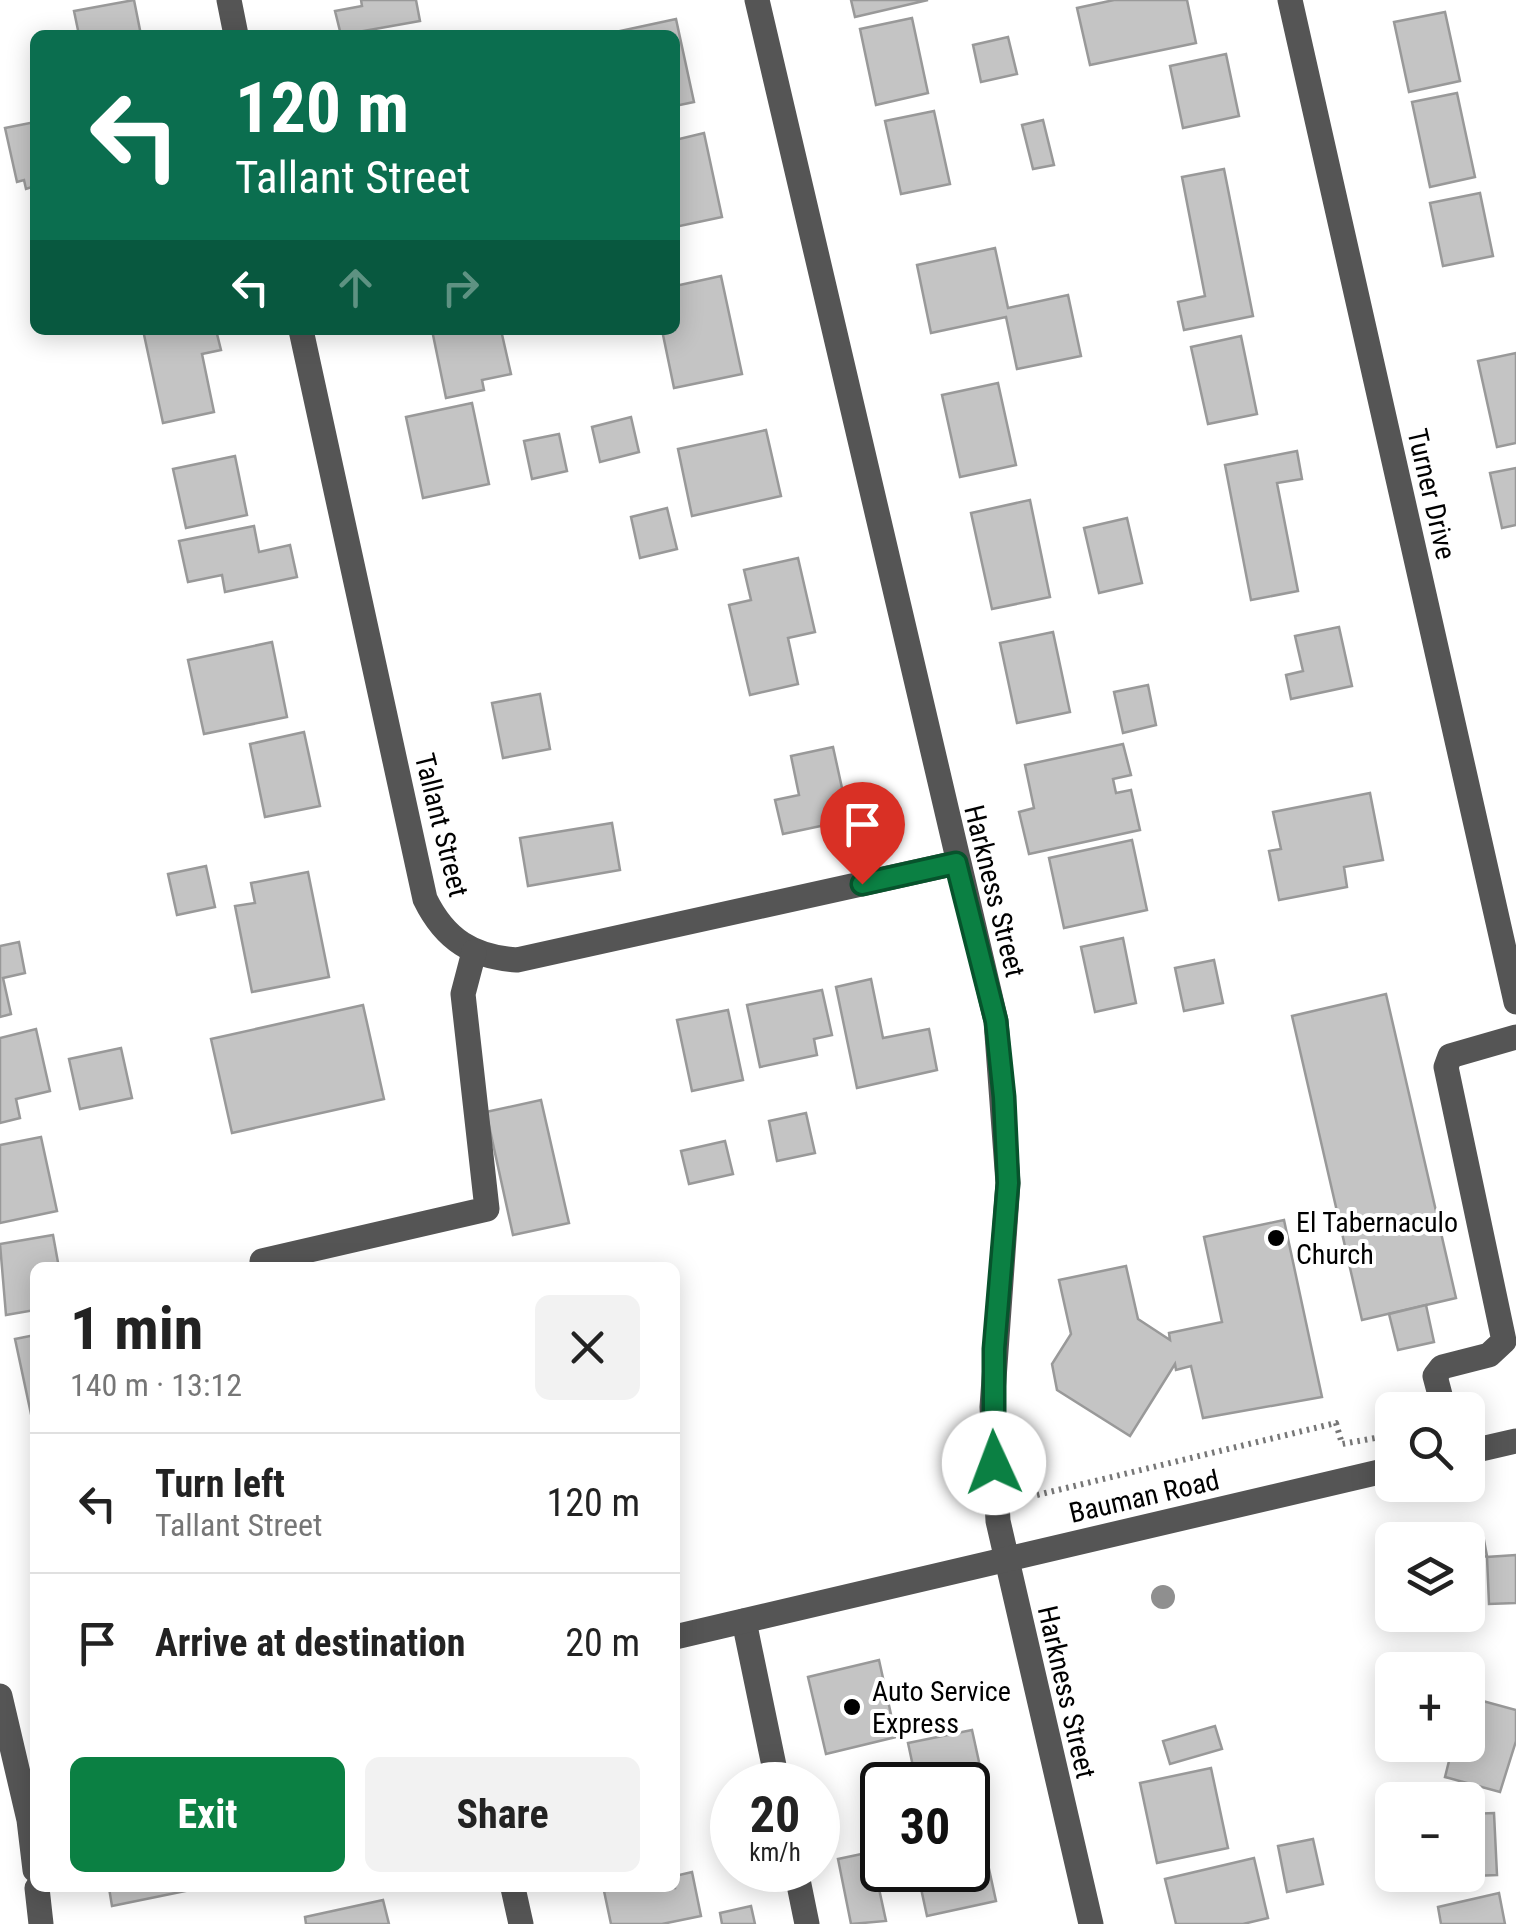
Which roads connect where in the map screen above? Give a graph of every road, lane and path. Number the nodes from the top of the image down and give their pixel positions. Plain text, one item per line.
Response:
1 (228, 0) edge
2 (757, 0) edge
3 (1290, 0) edge
4 (235, 30) edge
5 (302, 335) edge
6 (956, 863) junction
7 (474, 952) junction
8 (1516, 1002) edge
9 (1516, 1036) edge
10 (262, 1262) edge
11 (1439, 1392) edge
12 (1375, 1438) edge
13 (1516, 1441) edge
14 (1485, 1448) edge
15 (1375, 1474) edge
16 (1037, 1495) dead end
17 (1004, 1560) junction
18 (744, 1621) junction
19 (680, 1636) edge
20 (0, 1696) edge
21 (773, 1762) edge
22 (19, 1792) edge
23 (30, 1846) edge
24 (37, 1892) edge
25 (514, 1892) edge
26 (800, 1892) edge
27 (40, 1924) edge
28 (521, 1924) edge
29 (807, 1924) edge
30 (1092, 1924) edge

1 - 4 street
2 - 6 street, Harkness Street
3 - 8 street, Turner Drive
5 - 7 street, Tallant Street
6 - 7 street
6 - 17 street, Harkness Street
7 - 10 street
9 - 11 street
12 - 16 path
13 - 14 street
15 - 17 street, Bauman Road
17 - 18 street, Bauman Road
17 - 30 street, Harkness Street
18 - 19 street, Bauman Road
18 - 21 street
20 - 22 street
22 - 23 street
24 - 27 street
25 - 28 street
26 - 29 street

